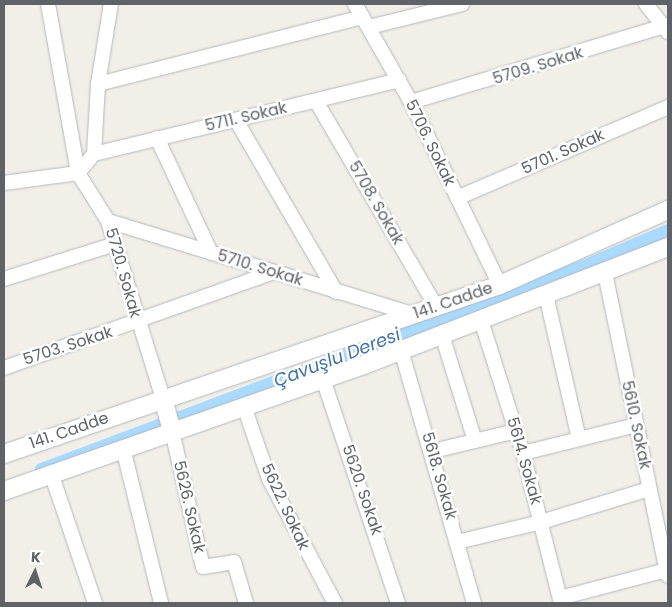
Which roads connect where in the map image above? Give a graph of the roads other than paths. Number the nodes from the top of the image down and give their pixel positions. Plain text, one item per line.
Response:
1 (48, 4) edge
2 (111, 4) edge
3 (355, 4) edge
4 (462, 4) edge
5 (646, 4) edge
6 (366, 22) junction
7 (667, 28) edge
8 (399, 80) junction
9 (98, 84) junction
10 (316, 101) junction
11 (410, 102) junction
12 (668, 107) edge
13 (236, 120) junction
14 (156, 138) junction
15 (94, 154) junction
16 (78, 173) junction
17 (4, 183) edge
18 (458, 198) junction
19 (668, 210) edge
20 (108, 221) junction
21 (115, 244) junction
22 (668, 247) edge
23 (211, 253) junction
24 (272, 272) junction
25 (605, 273) junction
26 (4, 279) edge
27 (500, 285) junction
28 (336, 292) junction
29 (546, 295) junction
30 (436, 306) junction
31 (505, 310) junction
32 (413, 314) junction
33 (481, 320) junction
34 (138, 323) junction
35 (442, 335) junction
36 (401, 350) junction
37 (4, 368) edge
38 (323, 379) junction
39 (163, 399) junction
40 (244, 406) junction
41 (636, 425) junction
42 (172, 431) junction
43 (516, 431) junction
44 (579, 439) junction
45 (476, 441) junction
46 (122, 448) junction
47 (4, 451) edge
48 (433, 451) junction
49 (523, 453) junction
50 (51, 473) junction
51 (649, 489) junction
52 (4, 491) edge
53 (541, 522) junction
54 (457, 542) junction
55 (668, 573) edge
56 (560, 600) edge
57 (95, 603) edge
58 (161, 603) edge
59 (246, 603) edge
60 (335, 603) edge
61 (398, 603) edge
62 (474, 603) edge

1 - 16 street, 5720. Sokak
2 - 9 street
3 - 6 street, 5706. Sokak
4 - 6 street
5 - 7 street
6 - 8 street, 5706. Sokak
6 - 9 street
7 - 11 street, 5709. Sokak
8 - 10 street, 5711. Sokak
8 - 11 street, 5706. Sokak
9 - 15 street
10 - 13 street, 5711. Sokak
10 - 30 street, 5708. Sokak
11 - 18 street, 5706. Sokak
12 - 18 street, 5701. Sokak
13 - 14 street, 5711. Sokak
13 - 28 street
14 - 15 street, 5711. Sokak
14 - 23 street
15 - 16 street
16 - 17 street
16 - 20 street, 5720. Sokak
18 - 27 street, 5706. Sokak
19 - 27 street, 141. Cadde
20 - 21 street, 5720. Sokak
20 - 23 street, 5710. Sokak
21 - 26 street
21 - 34 street, 5720. Sokak
22 - 25 street, 141. Cadde
23 - 24 street, 5710. Sokak
24 - 28 street, 5710. Sokak
24 - 34 street, 5703. Sokak
25 - 29 street, 141. Cadde
25 - 41 street, 5610. Sokak
27 - 30 street, 141. Cadde
27 - 31 street
28 - 32 street, 5710. Sokak
29 - 31 street, 141. Cadde
29 - 44 street
30 - 32 street, 141. Cadde
31 - 33 street, 141. Cadde
32 - 39 street, 141. Cadde
33 - 35 street, 141. Cadde
33 - 43 street, 5614. Sokak
34 - 37 street, 5703. Sokak
34 - 39 street, 5720. Sokak
35 - 36 street, 141. Cadde
35 - 45 street
36 - 38 street, 141. Cadde
36 - 48 street, 5618. Sokak
38 - 40 street, 141. Cadde
38 - 61 street, 5620. Sokak
39 - 42 street
39 - 47 street, 141. Cadde
40 - 42 street, 141. Cadde
40 - 60 street, 5622. Sokak
41 - 44 street
41 - 51 street, 5610. Sokak
42 - 46 street, 141. Cadde
42 - 59 street, 5626. Sokak
43 - 45 street
43 - 49 street, 5614. Sokak
44 - 49 street
45 - 48 street
46 - 50 street, 141. Cadde
46 - 58 street
48 - 54 street, 5618. Sokak
49 - 53 street, 5614. Sokak
50 - 52 street, 141. Cadde
50 - 57 street
51 - 53 street
51 - 55 street, 5610. Sokak
53 - 54 street
53 - 56 street, 5614. Sokak
54 - 62 street, 5618. Sokak
55 - 56 street

